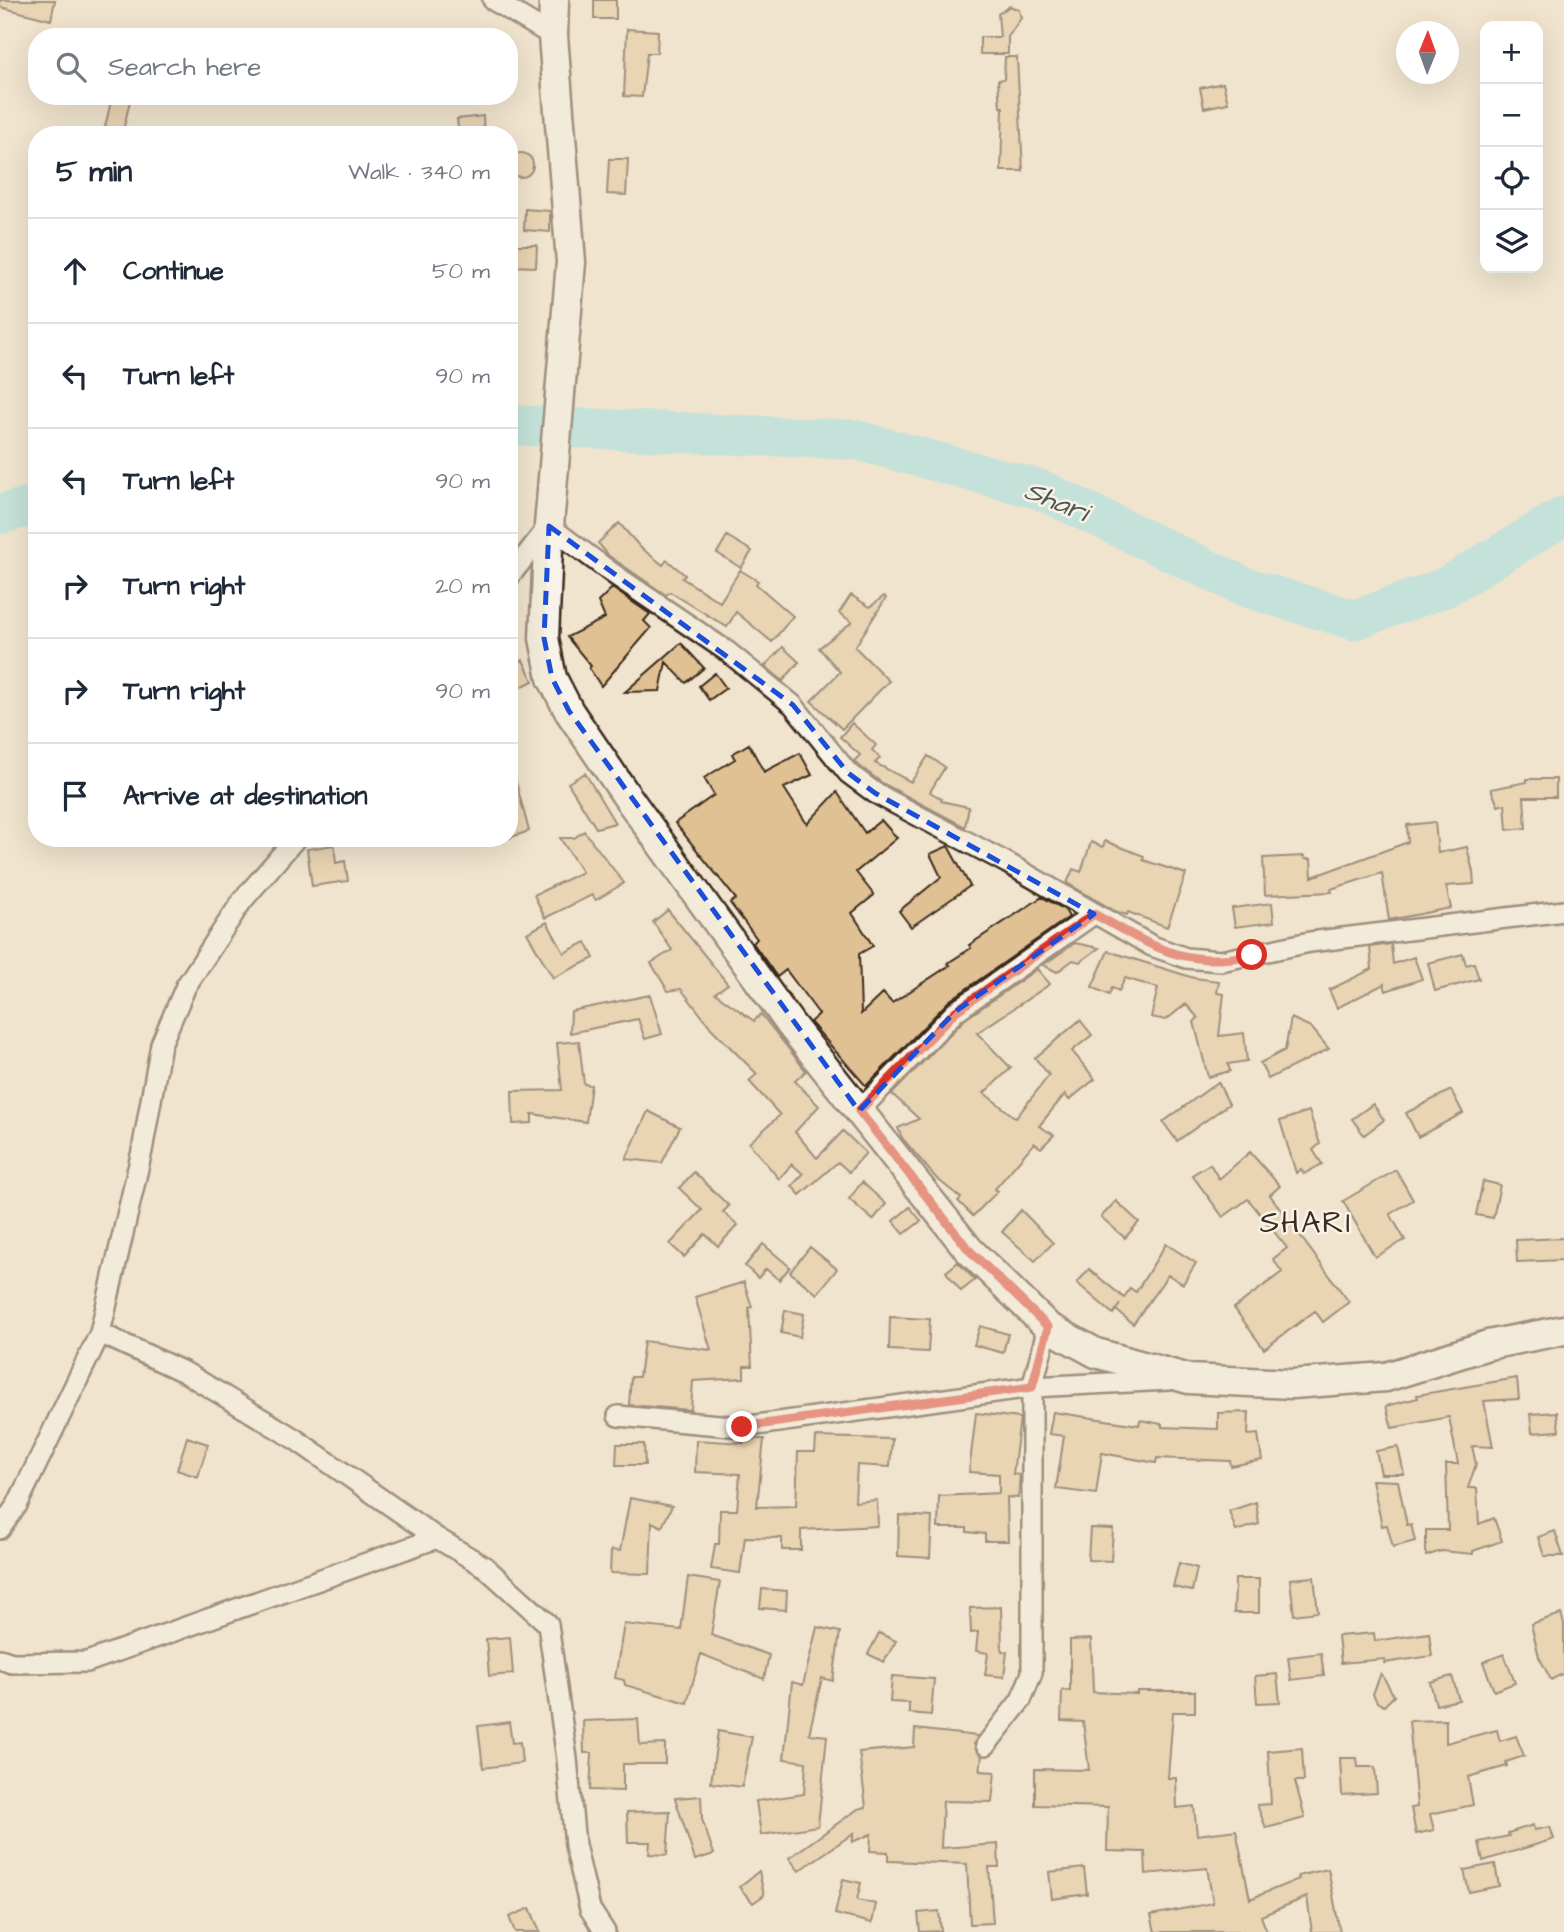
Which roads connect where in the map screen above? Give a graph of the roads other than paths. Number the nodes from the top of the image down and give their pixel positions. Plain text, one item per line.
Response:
1 (493, 0) edge
2 (554, 0) edge
3 (553, 36) junction
4 (549, 526) junction
5 (518, 566) edge
6 (288, 847) edge
7 (1564, 912) edge
8 (1094, 914) junction
9 (859, 1111) junction
10 (1048, 1327) junction
11 (1564, 1330) edge
12 (100, 1333) junction
13 (1189, 1379) junction
14 (1032, 1387) junction
15 (618, 1416) dead end
16 (0, 1529) edge
17 (437, 1538) junction
18 (0, 1658) edge
19 (986, 1745) dead end
20 (605, 1932) edge

1 - 3 street
2 - 3 street
3 - 4 street
4 - 5 street
4 - 8 street
4 - 9 street
6 - 12 street
7 - 8 street
8 - 9 street
9 - 10 street
10 - 13 street
10 - 14 street
11 - 13 street
12 - 16 street
12 - 17 street
13 - 14 street
14 - 15 street
14 - 19 street
17 - 18 street
17 - 20 street

